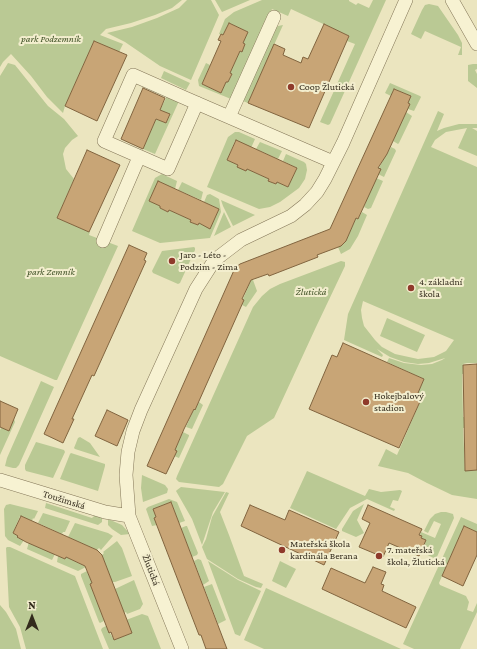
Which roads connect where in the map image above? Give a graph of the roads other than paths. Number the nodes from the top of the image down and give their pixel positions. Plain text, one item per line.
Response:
1 (406, 0) edge
2 (452, 0) edge
3 (274, 17) dead end
4 (477, 44) edge
5 (197, 103) junction
6 (229, 117) junction
7 (139, 157) junction
8 (334, 162) junction
9 (103, 240) dead end
10 (0, 480) edge
11 (129, 516) junction
12 (182, 649) edge

1 - 8 street, Žlutická
2 - 4 street
3 - 6 street
5 - 6 street
5 - 7 street
5 - 7 street
6 - 8 street
7 - 9 street
8 - 11 street, Žlutická
10 - 11 street, Toužimská
11 - 12 street, Žlutická

